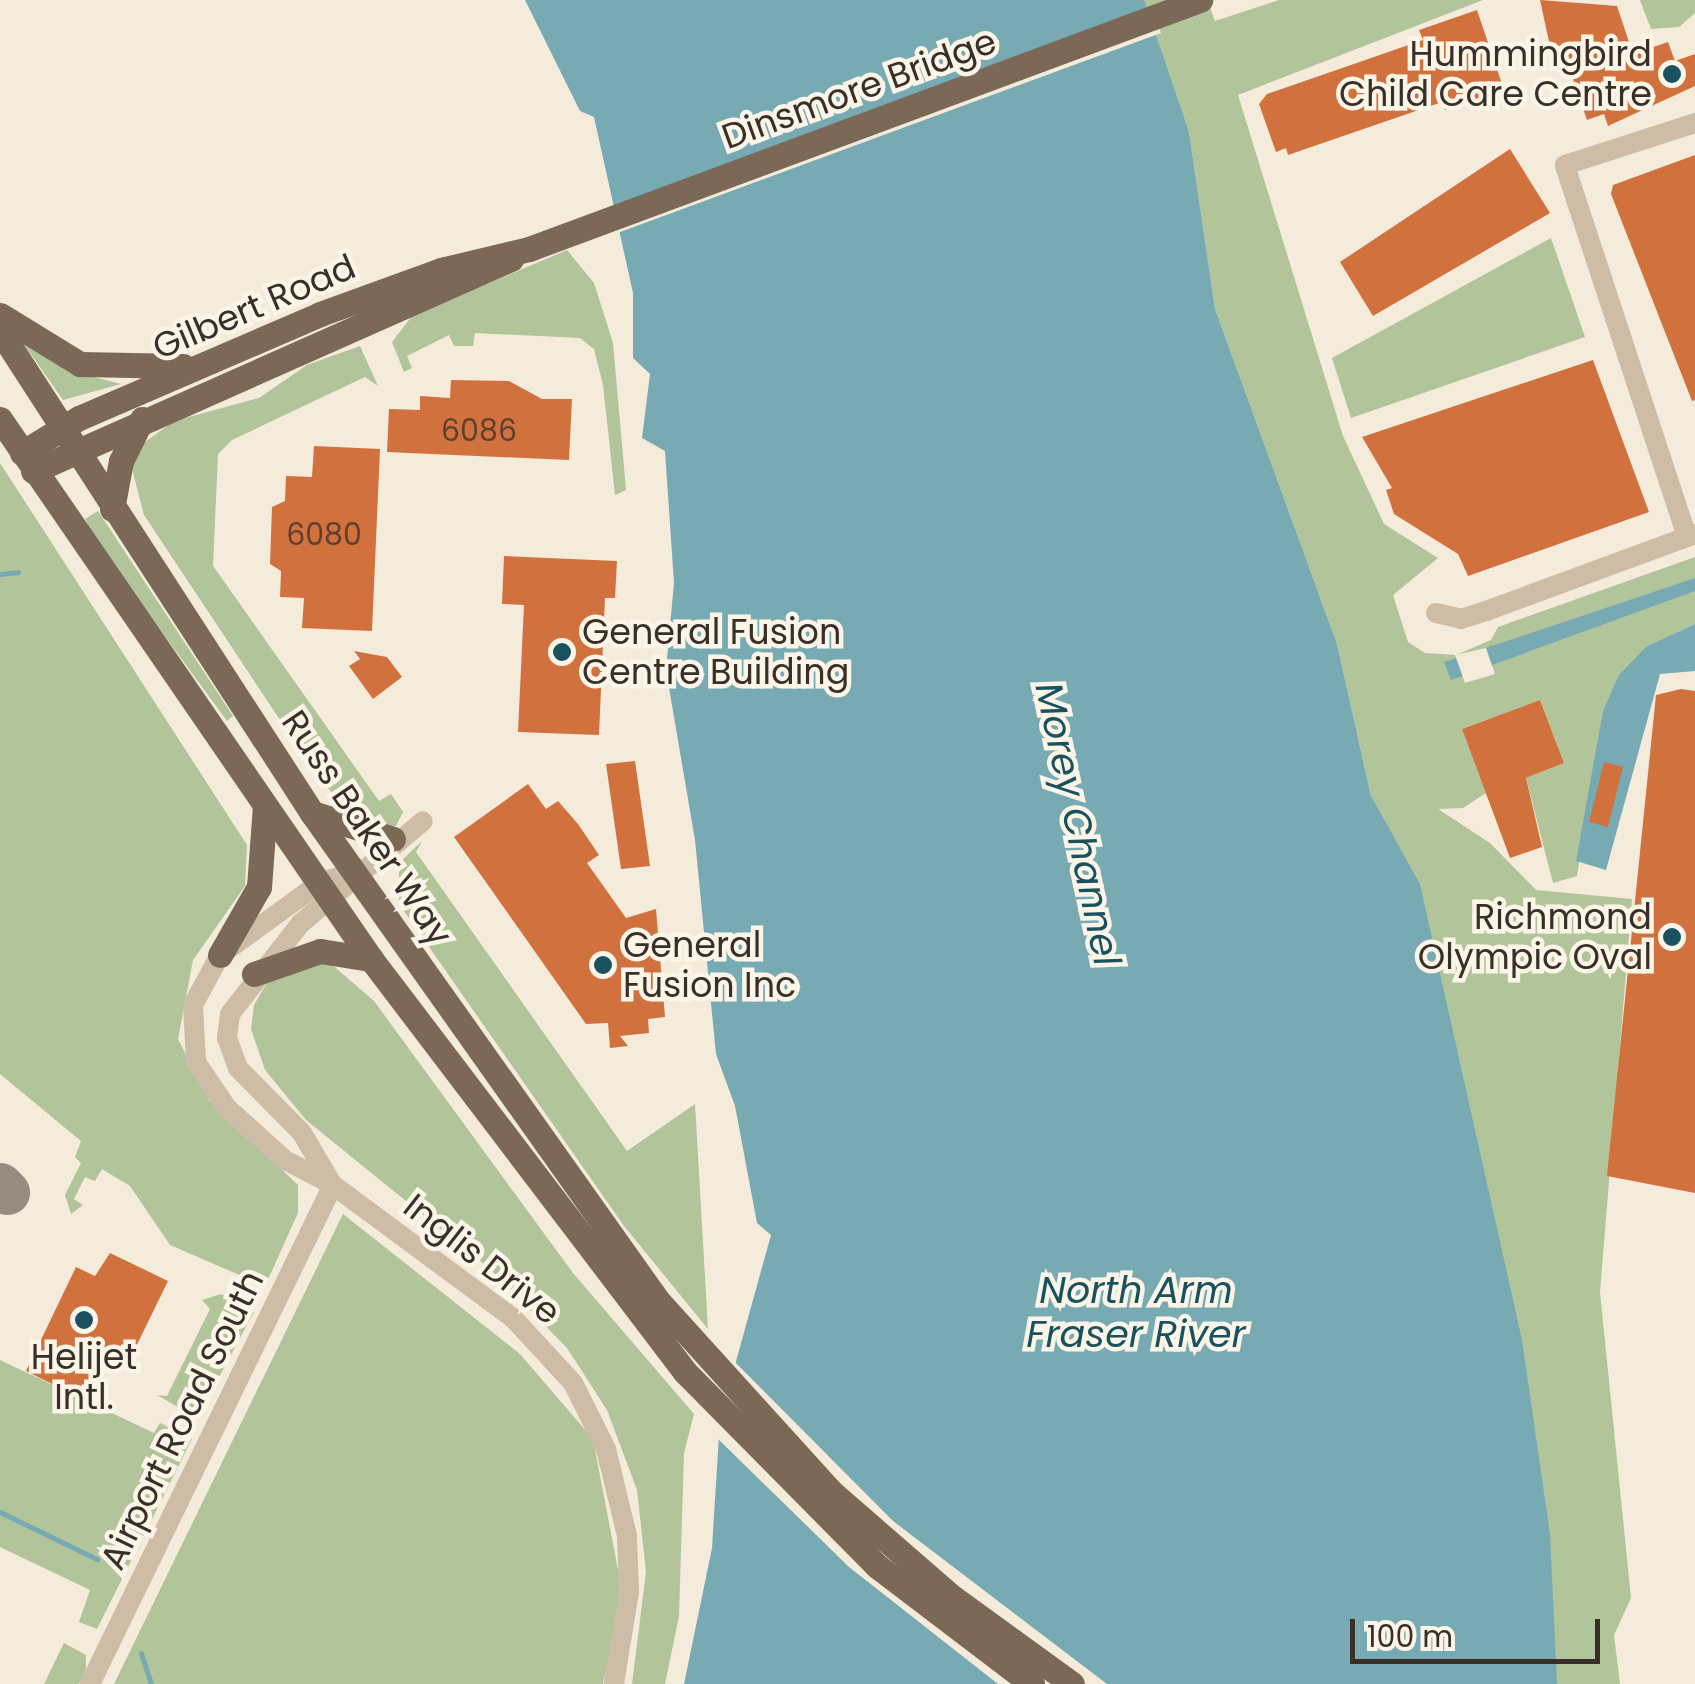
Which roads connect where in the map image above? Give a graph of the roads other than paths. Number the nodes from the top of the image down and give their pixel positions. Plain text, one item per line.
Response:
1 (1200, 0) edge
2 (1695, 123) edge
3 (533, 247) junction
4 (0, 315) edge
5 (0, 331) edge
6 (208, 364) junction
7 (0, 419) edge
8 (142, 419) junction
9 (65, 439) junction
10 (28, 462) junction
11 (112, 509) junction
12 (1691, 535) edge
13 (1436, 613) dead end
14 (264, 806) junction
15 (312, 813) junction
16 (423, 821) dead end
17 (393, 840) junction
18 (354, 872) junction
19 (327, 891) junction
20 (220, 955) junction
21 (370, 959) junction
22 (254, 974) junction
23 (332, 1185) junction
24 (691, 1361) junction
25 (90, 1684) edge
26 (614, 1684) edge
27 (1032, 1684) edge
28 (1072, 1684) edge

1 - 3 main road, Dinsmore Bridge
2 - 12 street
3 - 6 main road, Gilbert Road
3 - 8 main road, Gilbert Road
4 - 6 main road
5 - 9 main road, Russ Baker Way
6 - 9 main road, Gilbert Road
7 - 10 main road, Russ Baker Way
8 - 9 main road, Gilbert Road
8 - 11 main road
9 - 10 main road, Gilbert Road
9 - 11 main road, Russ Baker Way
10 - 14 main road, Russ Baker Way
11 - 15 main road, Russ Baker Way
12 - 13 street
14 - 19 main road, Russ Baker Way
14 - 20 main road
15 - 17 main road
15 - 18 main road, Russ Baker Way
16 - 17 street
17 - 18 street
18 - 19 street, Inglis Drive
18 - 24 main road, Russ Baker Way
19 - 20 street, Inglis Drive
19 - 21 main road, Russ Baker Way
19 - 22 street, Inglis Drive
20 - 23 street, Inglis Drive
21 - 22 main road
21 - 24 main road, Russ Baker Way
22 - 23 street, Inglis Drive
23 - 25 street, Airport Road South
23 - 26 street, Inglis Drive
24 - 27 main road
24 - 28 main road

